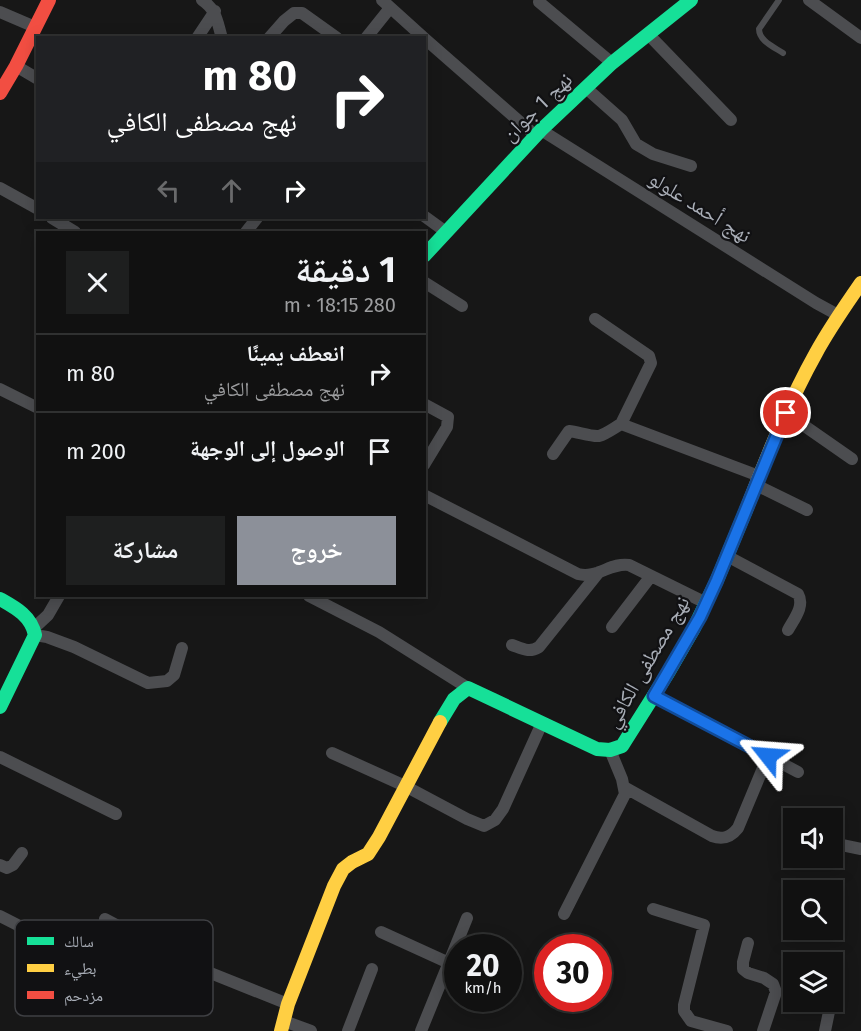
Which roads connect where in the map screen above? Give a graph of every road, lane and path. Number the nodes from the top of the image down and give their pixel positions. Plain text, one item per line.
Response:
1 (50, 0) edge
2 (202, 0) edge
3 (691, 0) edge
4 (779, 0) edge
5 (809, 0) edge
6 (539, 2) dead end
7 (386, 4) edge
8 (214, 11) junction
9 (0, 12) edge
10 (35, 27) junction
11 (648, 34) junction
12 (198, 36) edge
13 (221, 36) edge
14 (271, 36) edge
15 (334, 36) edge
16 (367, 36) edge
17 (422, 36) edge
18 (861, 38) edge
19 (426, 40) edge
20 (783, 53) dead end
21 (612, 63) junction
22 (16, 66) junction
23 (36, 78) edge
24 (586, 88) junction
25 (0, 93) edge
26 (731, 120) dead end
27 (538, 133) junction
28 (691, 166) dead end
29 (0, 188) edge
30 (36, 207) edge
31 (426, 217) edge
32 (54, 219) edge
33 (256, 219) edge
34 (73, 231) edge
35 (247, 231) edge
36 (446, 232) junction
37 (426, 254) edge
38 (426, 283) edge
39 (861, 283) edge
40 (856, 300) edge
41 (462, 306) dead end
42 (838, 315) junction
43 (595, 319) dead end
44 (0, 388) edge
45 (426, 405) edge
46 (36, 407) edge
47 (786, 413) junction
48 (621, 424) junction
49 (553, 454) dead end
50 (852, 459) dead end
51 (426, 462) edge
52 (758, 481) junction
53 (426, 496) edge
54 (807, 510) dead end
55 (727, 556) junction
56 (599, 572) junction
57 (651, 576) junction
58 (58, 597) edge
59 (311, 597) edge
60 (0, 599) edge
61 (706, 603) junction
62 (612, 627) dead end
63 (788, 630) dead end
64 (34, 632) junction
65 (512, 645) dead end
66 (182, 648) dead end
67 (6, 678) edge
68 (468, 688) junction
69 (654, 696) junction
70 (0, 707) edge
71 (542, 723) junction
72 (610, 750) junction
73 (332, 753) dead end
74 (768, 756) junction
75 (0, 758) edge
76 (798, 772) dead end
77 (405, 786) junction
78 (624, 787) junction
79 (116, 814) dead end
80 (843, 845) edge
81 (861, 849) edge
82 (21, 853) dead end
83 (0, 865) edge
84 (653, 909) dead end
85 (564, 914) dead end
86 (0, 916) edge
87 (467, 918) dead end
88 (15, 924) edge
89 (381, 932) dead end
90 (461, 934) edge
91 (748, 943) dead end
92 (444, 960) edge
93 (372, 969) dead end
94 (213, 974) edge
95 (444, 977) edge
96 (288, 1004) junction
97 (829, 1012) edge
98 (283, 1026) edge
99 (311, 1031) edge
100 (348, 1031) edge
101 (421, 1031) edge
102 (727, 1031) edge
103 (764, 1031) edge
104 (825, 1031) edge

1 - 10 street
2 - 8 street
3 - 11 street, نهج 1 جوان
4 - 20 lane
5 - 18 street
6 - 21 street
7 - 16 street
7 - 17 street, نهج أحمد علولو
8 - 12 street
8 - 13 street
9 - 10 street
10 - 22 street
11 - 21 street, نهج 1 جوان
11 - 26 street
14 - 15 street
19 - 27 street, نهج أحمد علولو
21 - 24 street, نهج 1 جوان
22 - 23 street
22 - 25 street
24 - 27 street, نهج 1 جوان
24 - 28 street
27 - 36 street, نهج 1 جوان
27 - 42 street, نهج أحمد علولو
29 - 30 street
31 - 36 street
32 - 34 street
33 - 35 street
36 - 37 street, نهج 1 جوان
38 - 41 street
39 - 40 street, نهج مصطفى الكافي
40 - 42 street, نهج مصطفى الكافي
42 - 47 street, نهج مصطفى الكافي
43 - 48 street
44 - 46 street
45 - 51 street
47 - 50 street
47 - 52 street, نهج مصطفى الكافي
48 - 49 street
48 - 52 street
52 - 54 street
52 - 55 street, نهج مصطفى الكافي
53 - 56 street
55 - 61 street, نهج مصطفى الكافي
55 - 63 street
56 - 57 street
56 - 65 street
57 - 61 street
57 - 62 street
58 - 64 street
59 - 68 street
60 - 64 street
61 - 69 street, نهج مصطفى الكافي
64 - 66 street
64 - 67 street
67 - 70 street
68 - 71 street, نهج مصطفى الكافي
68 - 77 street
69 - 72 street, نهج مصطفى الكافي
69 - 74 street
71 - 72 street, نهج مصطفى الكافي
71 - 77 street
72 - 78 street
73 - 77 street
74 - 76 street
74 - 78 street
75 - 79 street
77 - 96 street
78 - 85 street
80 - 81 street
82 - 83 street
84 - 102 street
86 - 88 street
87 - 90 street
89 - 92 street
91 - 103 street
93 - 100 street
94 - 96 street
95 - 101 street
96 - 98 street
97 - 104 street
98 - 99 street

